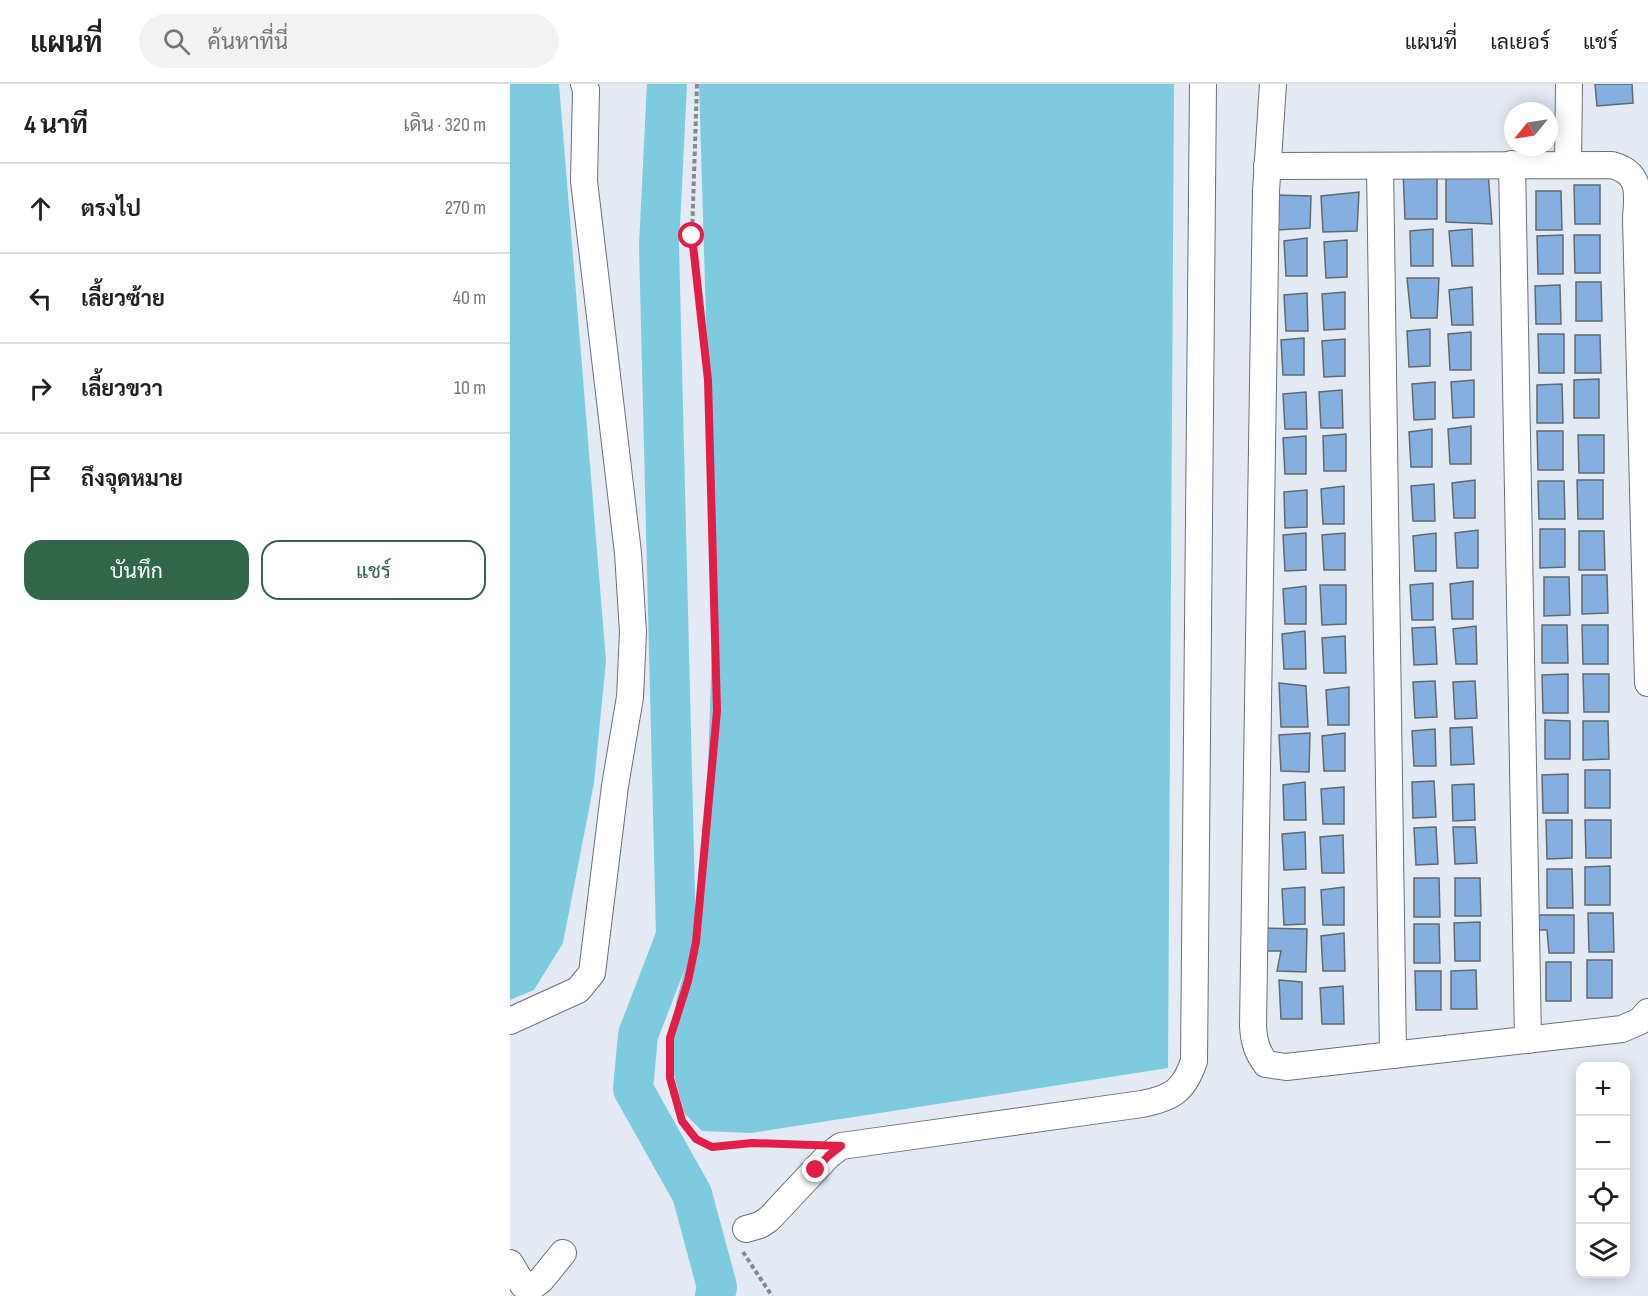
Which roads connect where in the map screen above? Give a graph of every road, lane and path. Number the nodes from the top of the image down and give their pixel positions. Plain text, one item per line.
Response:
1 (584, 84) edge
2 (697, 84) edge
3 (1203, 84) edge
4 (1273, 84) edge
5 (1569, 84) edge
6 (1512, 164) junction
7 (1568, 164) junction
8 (1267, 166) junction
9 (1380, 166) junction
10 (1648, 683) edge
11 (1648, 1012) edge
12 (510, 1021) edge
13 (1528, 1040) junction
14 (1393, 1056) junction
15 (841, 1146) junction
16 (746, 1229) joint
17 (563, 1253) dead end
18 (510, 1263) edge
19 (772, 1296) edge

1 - 12 street
2 - 15 path
3 - 15 street
4 - 8 street
5 - 7 street
6 - 7 street
6 - 9 street
6 - 13 street
7 - 10 street
8 - 9 street
8 - 14 street
9 - 14 street
11 - 13 street
13 - 14 street
15 - 16 street
16 - 19 path
17 - 18 street

